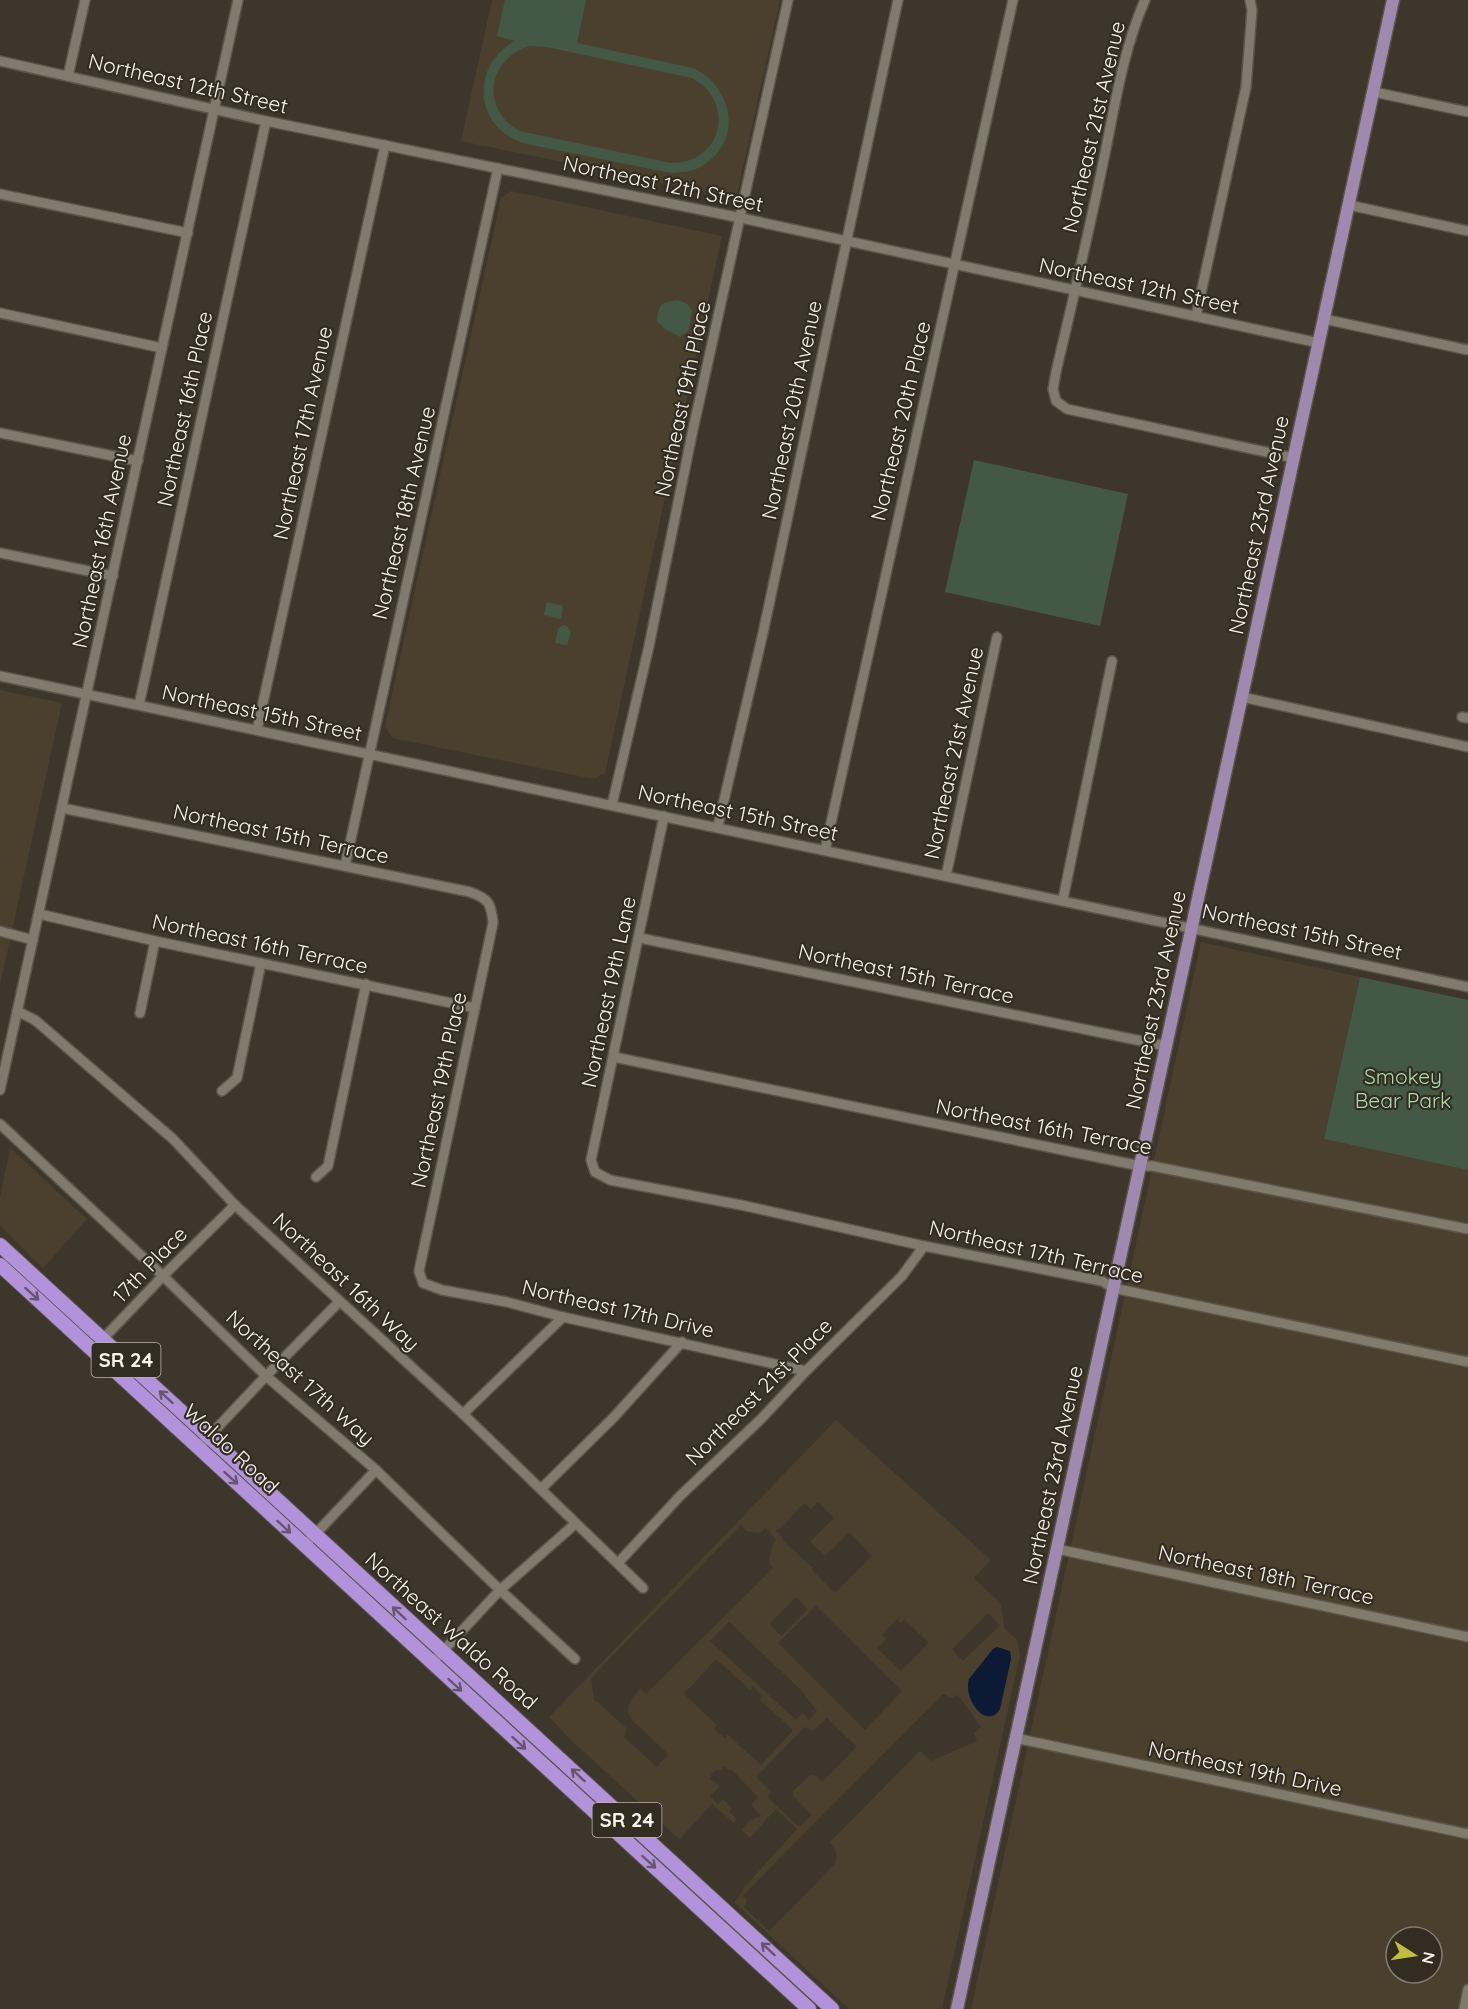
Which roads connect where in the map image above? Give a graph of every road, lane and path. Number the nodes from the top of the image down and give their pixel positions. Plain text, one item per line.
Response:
1 (85, 0) edge
2 (238, 0) edge
3 (788, 0) edge
4 (898, 0) edge
5 (1013, 0) edge
6 (1145, 0) edge
7 (1250, 0) edge
8 (1393, 0) edge
9 (0, 61) edge
10 (68, 76) junction
11 (1374, 92) junction
12 (215, 108) junction
13 (1468, 112) edge
14 (266, 121) junction
15 (385, 145) junction
16 (498, 168) junction
17 (0, 194) edge
18 (1349, 206) junction
19 (741, 218) junction
20 (1468, 231) edge
21 (188, 233) junction
22 (846, 241) junction
23 (955, 264) junction
24 (1075, 291) junction
25 (0, 313) edge
26 (1196, 316) junction
27 (1324, 320) junction
28 (1319, 343) junction
29 (162, 348) junction
30 (1468, 350) edge
31 (0, 433) edge
32 (1294, 458) junction
33 (138, 461) junction
34 (0, 553) edge
35 (113, 576) junction
36 (997, 638) dead end
37 (1112, 661) dead end
38 (0, 676) edge
39 (88, 694) junction
40 (1242, 698) junction
41 (139, 705) junction
42 (257, 730) junction
43 (1468, 747) edge
44 (369, 753) junction
45 (612, 805) junction
46 (62, 808) junction
47 (664, 816) junction
48 (718, 826) junction
49 (825, 850) junction
50 (345, 866) junction
51 (946, 876) junction
52 (1063, 899) junction
53 (489, 904) joint
54 (39, 914) junction
55 (1192, 926) junction
56 (0, 931) edge
57 (640, 938) junction
58 (33, 940) junction
59 (155, 941) junction
60 (261, 963) junction
61 (366, 984) junction
62 (1468, 987) edge
63 (475, 1008) junction
64 (18, 1011) junction
65 (140, 1013) dead end
66 (1166, 1046) junction
67 (614, 1057) junction
68 (0, 1090) edge
69 (222, 1091) dead end
70 (0, 1124) edge
71 (1140, 1166) junction
72 (598, 1174) joint
73 (316, 1177) dead end
74 (235, 1205) junction
75 (1468, 1229) edge
76 (0, 1245) edge
77 (924, 1246) junction
78 (0, 1265) edge
79 (163, 1276) junction
80 (423, 1283) joint
81 (1113, 1288) junction
82 (339, 1302) junction
83 (563, 1317) junction
84 (103, 1339) junction
85 (682, 1342) junction
86 (92, 1351) junction
87 (1468, 1362) edge
88 (806, 1371) junction
89 (266, 1376) junction
90 (463, 1414) junction
91 (210, 1436) junction
92 (198, 1448) junction
93 (376, 1470) junction
94 (541, 1490) junction
95 (574, 1524) junction
96 (315, 1535) junction
97 (304, 1546) junction
98 (1057, 1548) junction
99 (618, 1563) junction
100 (643, 1588) dead end
101 (500, 1590) junction
102 (1468, 1637) edge
103 (442, 1653) junction
104 (575, 1659) dead end
105 (431, 1664) junction
106 (1016, 1738) junction
107 (1468, 1834) edge
108 (811, 1989) junction
109 (1468, 1989) edge
110 (804, 2005) edge
111 (832, 2009) edge
112 (957, 2009) edge
113 (1464, 2009) edge

1 - 10 street
2 - 12 street, Northeast 16th Avenue
3 - 19 street, Northeast 19th Place
4 - 22 street, Northeast 20th Avenue
5 - 23 street, Northeast 20th Place
6 - 24 street, Northeast 21st Avenue
7 - 26 street
8 - 11 main road, Northeast 23rd Avenue
9 - 10 street, Northeast 12th Street
10 - 12 street, Northeast 12th Street
11 - 13 street
11 - 18 main road, Northeast 23rd Avenue
12 - 14 street, Northeast 12th Street
12 - 21 street, Northeast 16th Avenue
14 - 15 street, Northeast 12th Street
14 - 41 street, Northeast 16th Place
15 - 16 street, Northeast 12th Street
15 - 42 street, Northeast 17th Avenue
16 - 19 street, Northeast 12th Street
16 - 44 street, Northeast 18th Avenue
17 - 21 street
18 - 20 street
18 - 27 main road, Northeast 23rd Avenue
19 - 22 street, Northeast 12th Street
19 - 45 street, Northeast 19th Place
21 - 29 street, Northeast 16th Avenue
22 - 23 street, Northeast 12th Street
22 - 48 street, Northeast 20th Avenue
23 - 24 street, Northeast 12th Street
23 - 49 street, Northeast 20th Place
24 - 26 street, Northeast 12th Street
24 - 32 street, Northeast 21st Avenue
25 - 29 street
26 - 28 street, Northeast 12th Street
27 - 28 main road, Northeast 23rd Avenue
27 - 30 street
28 - 32 main road, Northeast 23rd Avenue
29 - 33 street, Northeast 16th Avenue
31 - 33 street
32 - 40 main road, Northeast 23rd Avenue
33 - 35 street, Northeast 16th Avenue
34 - 35 street
35 - 39 street, Northeast 16th Avenue
36 - 51 street, Northeast 21st Avenue
37 - 52 street
38 - 39 street, Northeast 15th Street
39 - 41 street, Northeast 15th Street
39 - 46 street, Northeast 16th Avenue
40 - 43 street
40 - 55 main road, Northeast 23rd Avenue
41 - 42 street, Northeast 15th Street
42 - 44 street, Northeast 15th Street
44 - 45 street, Northeast 15th Street
44 - 50 street, Northeast 18th Avenue
45 - 47 street, Northeast 15th Street
46 - 50 street, Northeast 15th Terrace
46 - 54 street, Northeast 16th Avenue
47 - 48 street, Northeast 15th Street
47 - 57 street, Northeast 19th Lane
48 - 49 street, Northeast 15th Street
49 - 51 street, Northeast 15th Street
50 - 53 street, Northeast 15th Terrace
51 - 52 street, Northeast 15th Street
52 - 55 street, Northeast 15th Street
53 - 63 street, Northeast 19th Place
54 - 58 street, Northeast 16th Avenue
54 - 59 street, Northeast 16th Terrace
55 - 62 street, Northeast 15th Street
55 - 66 main road, Northeast 23rd Avenue
56 - 58 street
57 - 66 street, Northeast 15th Terrace
57 - 67 street, Northeast 19th Lane
58 - 64 street, Northeast 16th Avenue
59 - 60 street, Northeast 16th Terrace
59 - 65 street
60 - 61 street, Northeast 16th Terrace
60 - 69 street
61 - 63 street, Northeast 16th Terrace
61 - 73 street
63 - 80 street, Northeast 19th Place
64 - 68 street, Northeast 16th Avenue
64 - 74 street, Northeast 16th Way
66 - 71 main road, Northeast 23rd Avenue
67 - 71 street, Northeast 16th Terrace
67 - 72 street, Northeast 19th Lane
70 - 79 street, Northeast 17th Way
71 - 75 street, Northeast 16th Terrace
71 - 81 main road, Northeast 23rd Avenue
72 - 77 street, Northeast 17th Terrace
74 - 79 street, 17th Place
74 - 82 street, Northeast 16th Way
76 - 84 highway, Northeast Waldo Road / SR 24
77 - 81 street, Northeast 17th Terrace
77 - 88 street, Northeast 21st Place
78 -> 86 highway, Waldo Road / SR 24
79 - 84 street, 17th Place
79 - 89 street, Northeast 17th Way
80 - 83 street, Northeast 17th Drive
81 - 87 street, Northeast 17th Terrace
81 - 98 main road, Northeast 23rd Avenue
82 - 89 street
82 - 90 street, Northeast 16th Way
83 - 85 street, Northeast 17th Drive
83 - 90 street
84 - 86 street, 17th Place
91 -> 84 highway, Northeast Waldo Road / SR 24
85 - 88 street, Northeast 17th Drive
85 - 94 street
86 - 92 highway, Waldo Road / SR 24
88 - 99 street, Northeast 21st Place
89 - 91 street
89 - 93 street, Northeast 17th Way
90 - 94 street, Northeast 16th Way
91 - 92 street
91 - 96 highway, Northeast Waldo Road / SR 24
92 -> 97 highway, Waldo Road / SR 24
93 - 96 street
93 - 101 street, Northeast 17th Way
94 - 95 street, Northeast 16th Way
95 - 99 street, Northeast 16th Way
95 - 101 street
96 - 97 street
103 -> 96 highway, Northeast Waldo Road / SR 24
97 - 105 highway, Waldo Road / SR 24
98 - 102 street, Northeast 18th Terrace
98 - 106 main road, Northeast 23rd Avenue
99 - 100 street, Northeast 16th Way
101 - 103 street
101 - 104 street, Northeast 17th Way
103 - 105 street
108 -> 103 highway, Northeast Waldo Road / SR 24
105 -> 110 highway, Northeast Waldo Road / SR 24
106 - 107 street, Northeast 19th Drive
106 - 112 main road, Northeast 23rd Avenue
108 - 110 highway
108 - 111 highway, Northeast Waldo Road / SR 24
109 - 113 street

